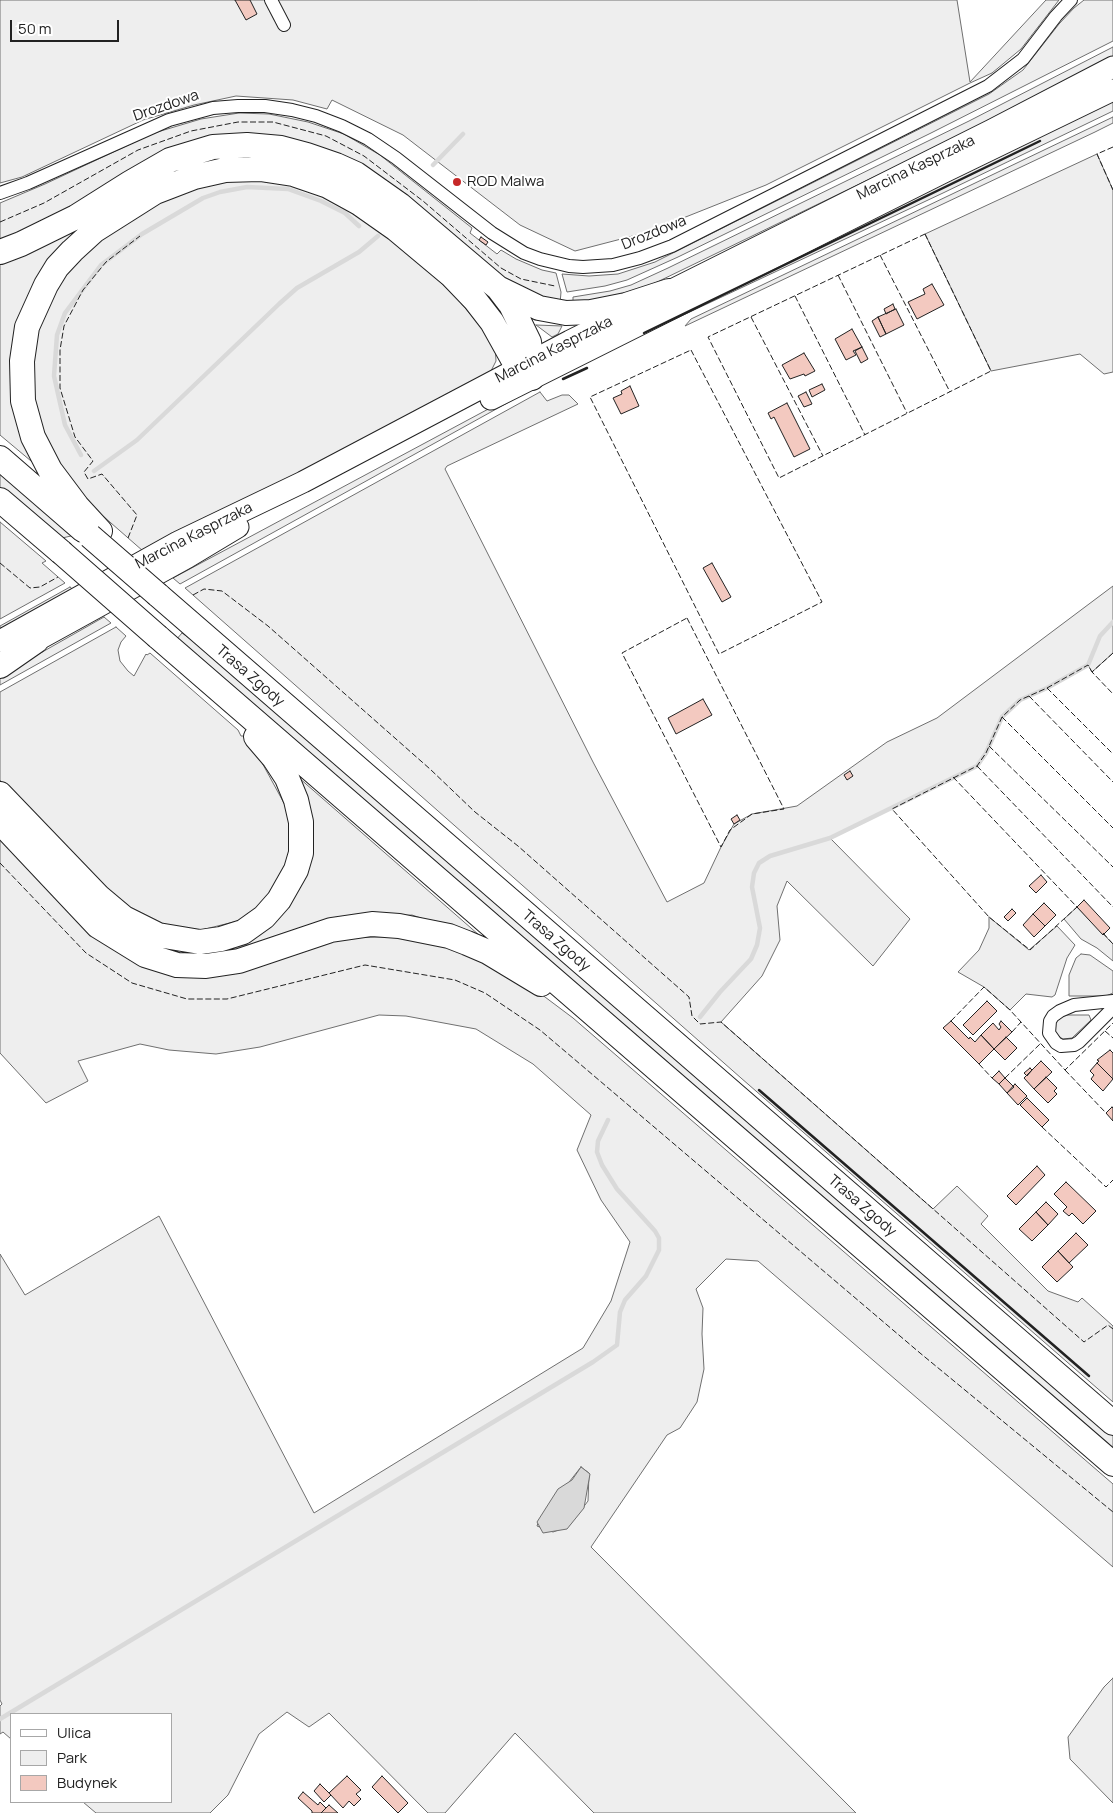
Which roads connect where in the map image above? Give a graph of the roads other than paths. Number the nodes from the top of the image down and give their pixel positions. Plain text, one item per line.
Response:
1 (271, 0) edge
2 (1071, 0) edge
3 (284, 25) dead end
4 (1113, 67) edge
5 (1113, 90) edge
6 (0, 193) edge
7 (0, 252) edge
8 (498, 288) junction
9 (668, 291) junction
10 (527, 369) junction
11 (0, 458) edge
12 (0, 500) edge
13 (95, 533) junction
14 (0, 641) edge
15 (36, 641) junction
16 (0, 660) edge
17 (0, 666) edge
18 (206, 680) junction
19 (0, 794) edge
20 (0, 822) edge
21 (1113, 1002) edge
22 (1113, 1008) edge
23 (623, 1040) junction
24 (1113, 1423) edge
25 (1113, 1464) edge

1 - 3 street
2 - 6 street, Drozdowa
4 - 9 main road, Marcina Kasprzaka
5 - 10 main road, Marcina Kasprzaka
7 - 8 highway
8 - 9 highway
8 - 10 highway
9 - 10 main road, Marcina Kasprzaka
10 - 13 highway
10 - 14 main road, Marcina Kasprzaka
10 - 15 main road, Marcina Kasprzaka
11 - 13 highway
12 - 18 highway, Trasa Zgody, bridge
13 - 24 highway, Trasa Zgody, bridge
15 - 16 main road, Marcina Kasprzaka
15 - 17 highway
18 - 19 highway
18 - 23 highway, Trasa Zgody
20 - 23 highway
21 - 22 street
23 - 25 highway, Trasa Zgody

